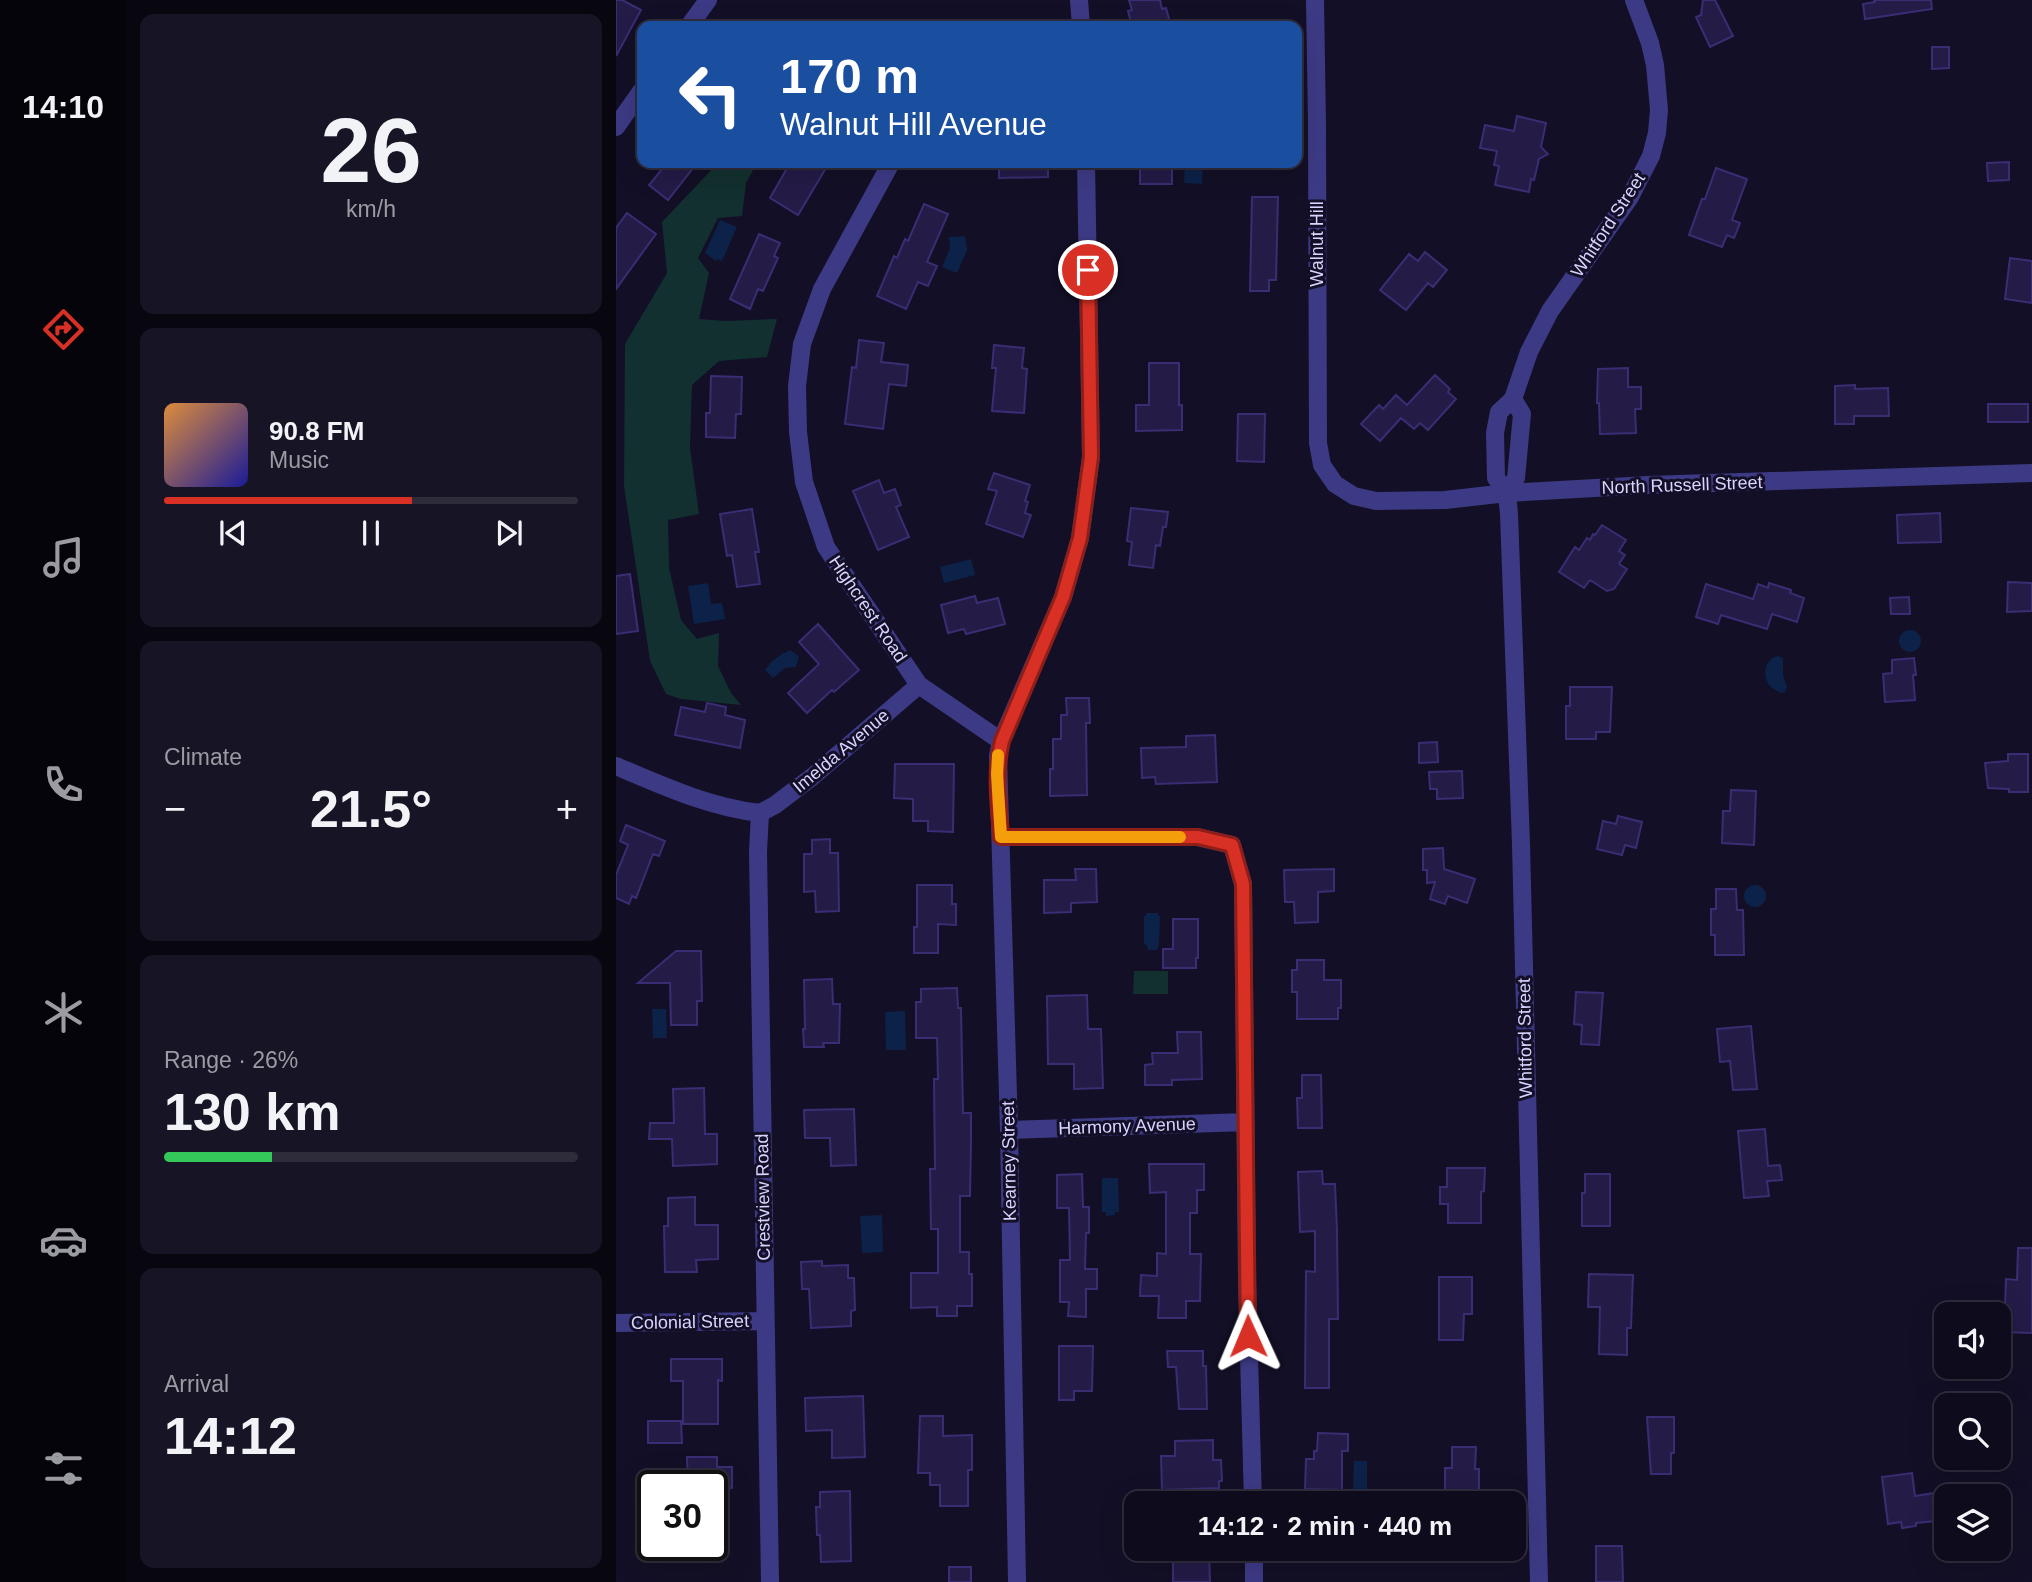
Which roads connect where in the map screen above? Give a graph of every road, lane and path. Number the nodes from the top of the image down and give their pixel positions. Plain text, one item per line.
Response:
1 (708, 0) edge
2 (1079, 0) edge
3 (1315, 0) edge
4 (1634, 0) edge
5 (693, 21) edge
6 (1081, 21) edge
7 (637, 96) edge
8 (618, 119) edge
9 (888, 168) edge
10 (1086, 168) edge
11 (1513, 399) junction
12 (2032, 473) edge
13 (1335, 484) joint
14 (1507, 493) junction
15 (919, 685) junction
16 (1002, 741) junction
17 (616, 766) edge
18 (760, 813) junction
19 (1001, 837) junction
20 (1246, 1122) junction
21 (1009, 1130) junction
22 (765, 1321) junction
23 (616, 1323) edge
24 (1252, 1491) edge
25 (1254, 1561) edge
26 (771, 1582) edge
27 (1017, 1582) edge
28 (1254, 1582) edge
29 (1539, 1582) edge

1 - 5 street
2 - 6 street
3 - 13 street, Walnut Hill
4 - 11 street, Whitford Street
7 - 8 street
9 - 15 street, Highcrest Road
10 - 16 street, Kearney Street
11 - 14 street, Whitford Street
11 - 14 street, Whitford Street
12 - 14 street, North Russell Street
13 - 14 street, North Russell Street
14 - 29 street, Whitford Street
15 - 16 street, Highcrest Road
15 - 18 street, Imelda Avenue
16 - 19 street, Kearney Street
17 - 18 street
18 - 22 street, Crestview Road
19 - 20 street
19 - 21 street, Kearney Street
20 - 21 street, Harmony Avenue
20 - 24 street
21 - 27 street, Kearney Street
22 - 23 street, Colonial Street
22 - 26 street, Crestview Road
25 - 28 street

